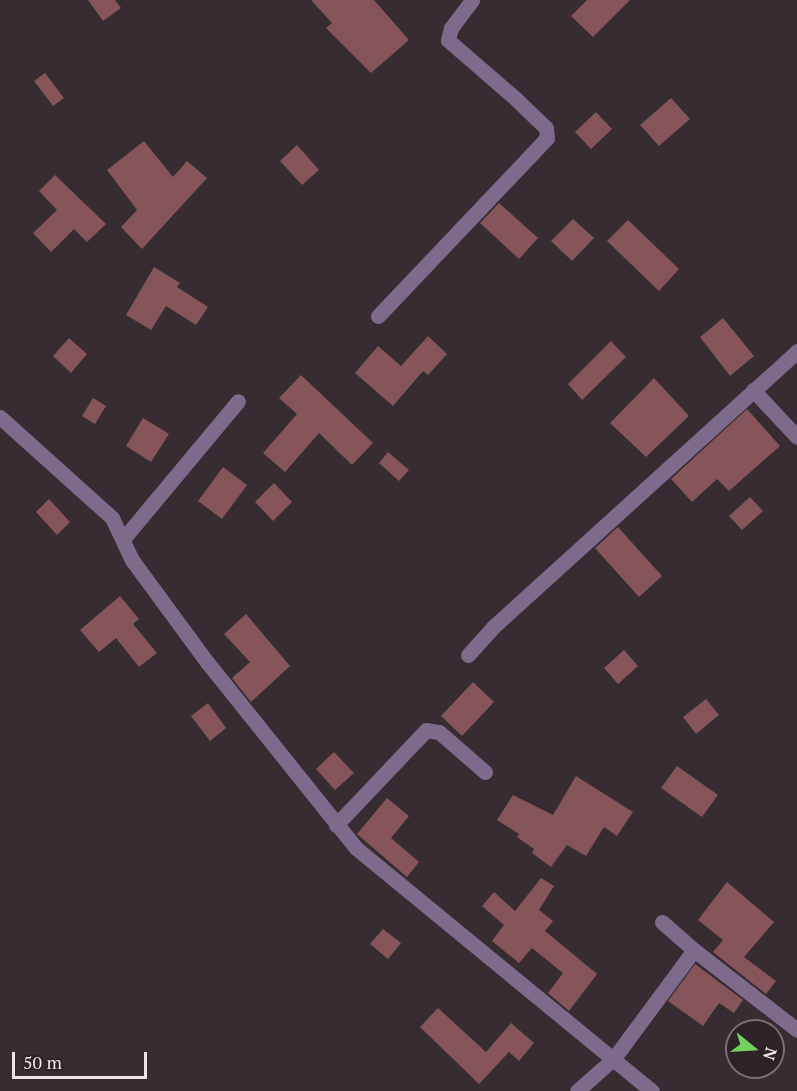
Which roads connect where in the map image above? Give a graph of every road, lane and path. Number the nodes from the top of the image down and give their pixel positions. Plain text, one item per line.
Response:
1 (472, 0) edge
2 (378, 316) dead end
3 (797, 351) edge
4 (753, 390) junction
5 (238, 401) dead end
6 (0, 417) edge
7 (797, 437) edge
8 (124, 538) junction
9 (468, 655) dead end
10 (485, 772) dead end
11 (336, 825) junction
12 (662, 922) dead end
13 (694, 950) junction
14 (797, 1030) edge
15 (614, 1058) junction
16 (577, 1091) edge
17 (652, 1091) edge

1 - 2 street
3 - 4 street
4 - 7 street
4 - 9 street
5 - 8 street
6 - 8 street
8 - 11 street
10 - 11 street
11 - 15 street
12 - 13 street
13 - 14 street
13 - 15 street
15 - 16 street
15 - 17 street

